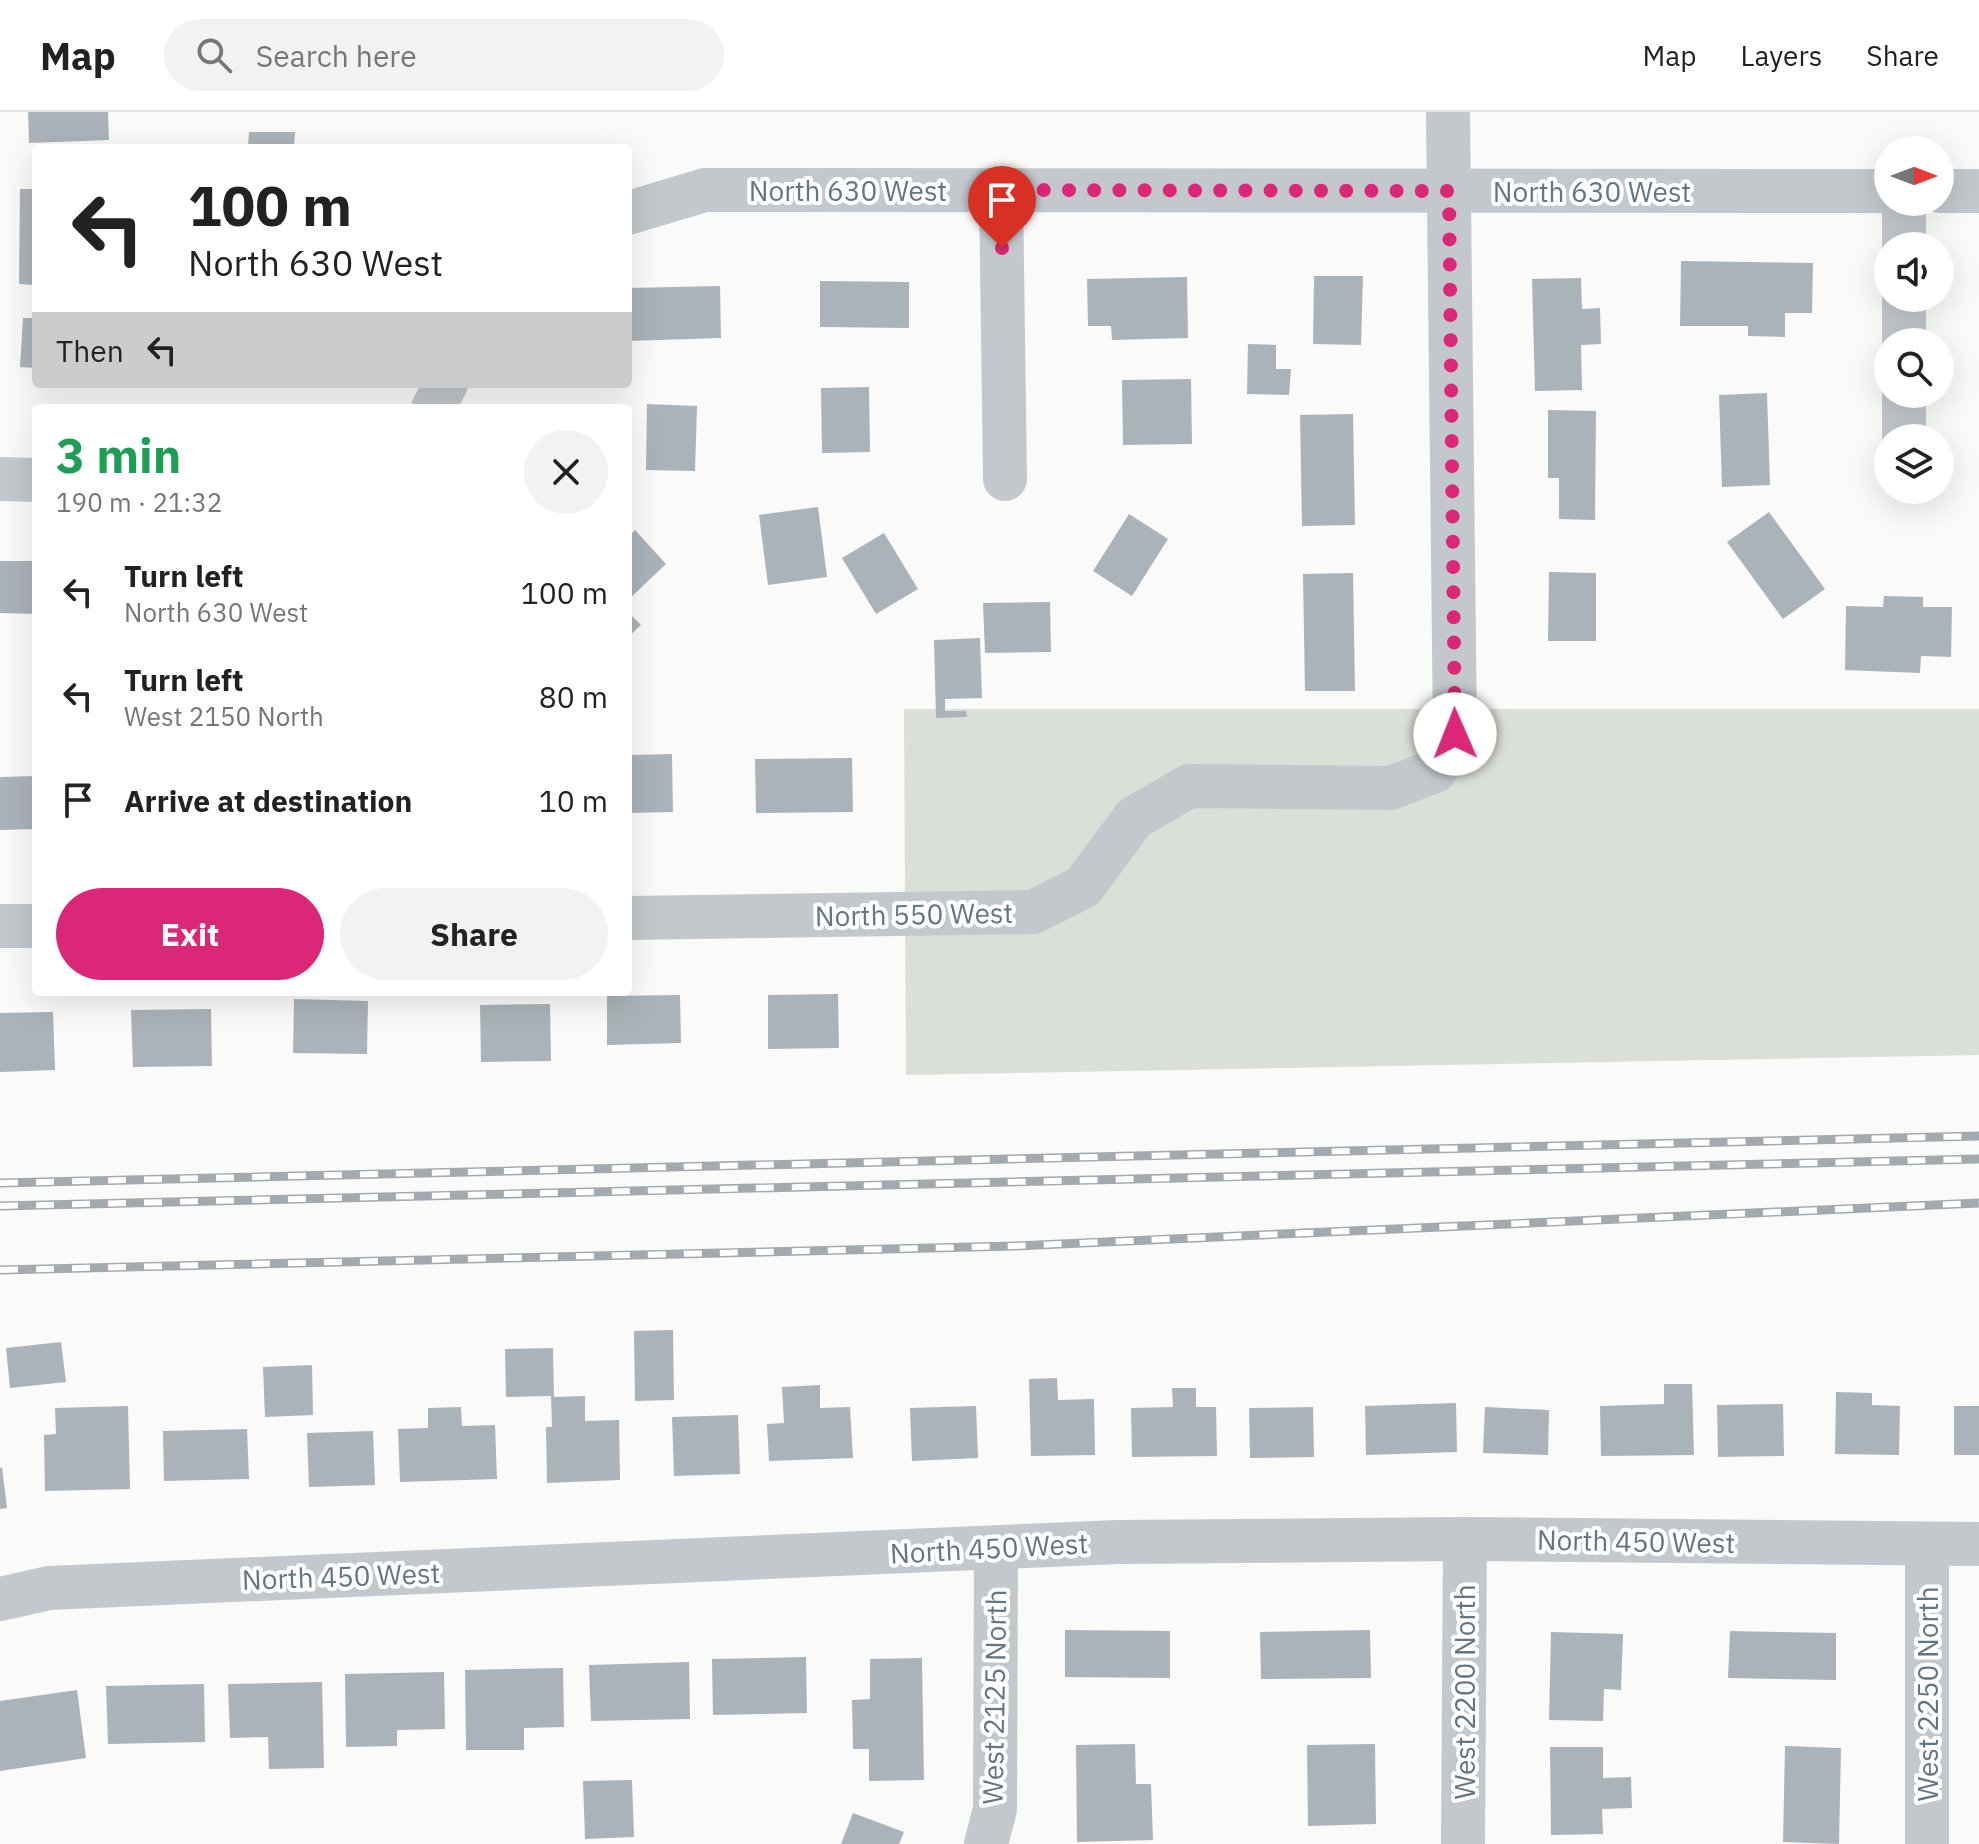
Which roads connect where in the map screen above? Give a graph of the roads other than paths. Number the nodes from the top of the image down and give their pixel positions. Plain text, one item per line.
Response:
1 (1448, 112) edge
2 (1001, 190) junction
3 (1449, 191) junction
4 (1874, 191) edge
5 (1954, 191) edge
6 (1979, 191) edge
7 (632, 212) edge
8 (0, 479) edge
9 (1005, 479) dead end
10 (32, 480) edge
11 (632, 918) edge
12 (0, 926) edge
13 (32, 926) edge
14 (1465, 1539) junction
15 (1979, 1544) edge
16 (1927, 1545) junction
17 (996, 1548) junction
18 (0, 1599) edge
19 (986, 1844) edge
20 (1463, 1844) edge
21 (1927, 1844) edge

1 - 3 street
2 - 3 street, North 630 West
2 - 7 street, North 630 West
2 - 9 street
3 - 4 street, North 630 West
3 - 11 street, North 550 West
5 - 6 street
8 - 10 street
12 - 13 street
14 - 16 street, North 450 West
14 - 17 street, North 450 West
14 - 20 street, West 2200 North
15 - 16 street, North 450 West
16 - 21 street, West 2250 North
17 - 18 street, North 450 West
17 - 19 street, West 2125 North

